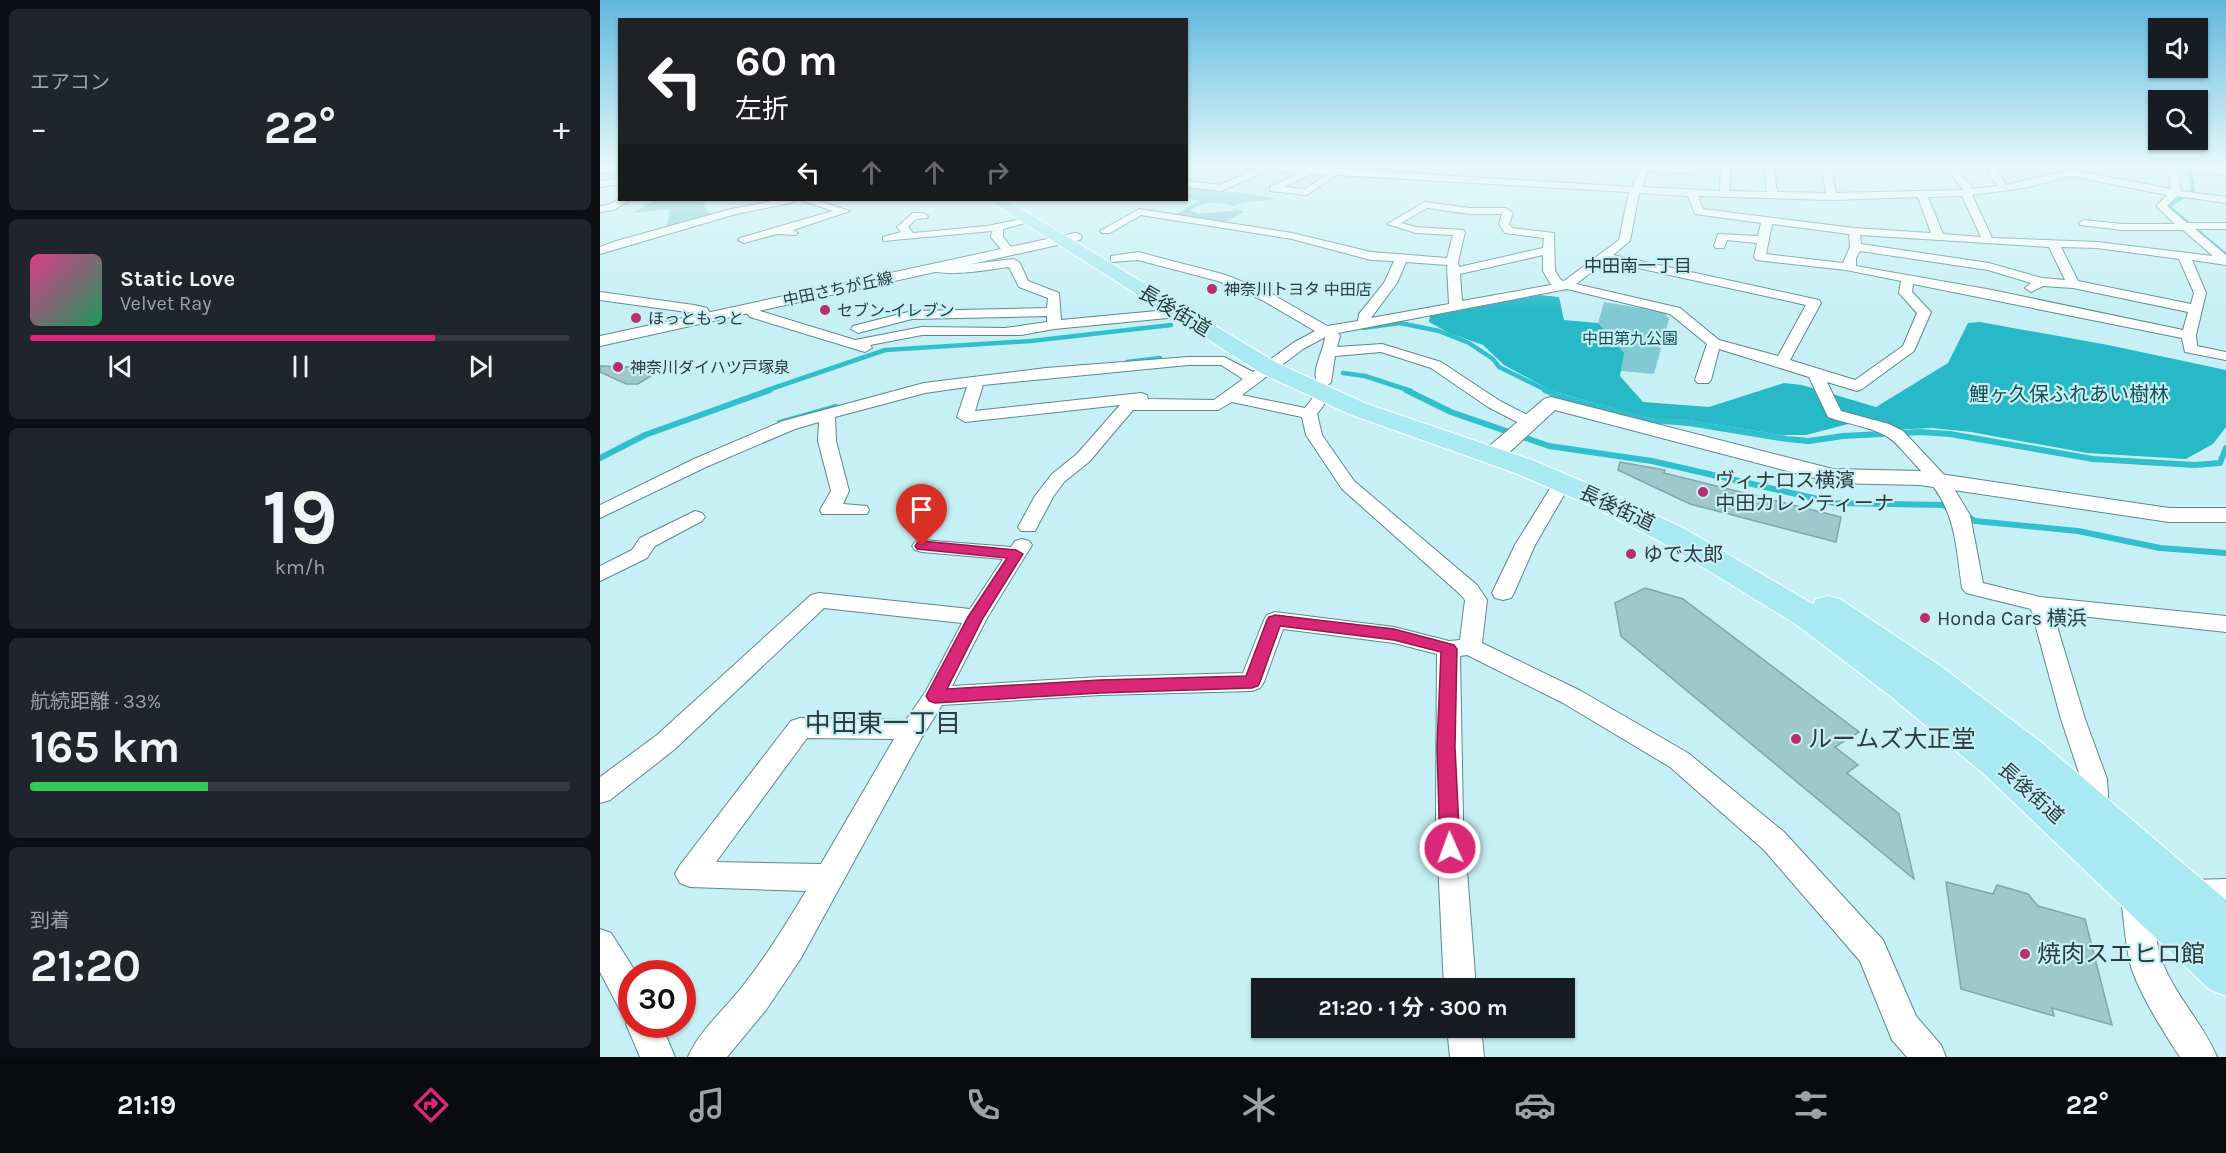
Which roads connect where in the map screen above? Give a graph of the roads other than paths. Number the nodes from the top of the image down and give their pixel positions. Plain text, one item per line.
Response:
1 (727, 213) edge
2 (837, 213) edge
3 (1019, 213) edge
4 (1032, 213) edge
5 (1138, 213) edge
6 (1141, 213) edge
7 (1411, 213) edge
8 (1469, 213) edge
9 (1508, 213) edge
10 (1629, 213) edge
11 (1711, 213) edge
12 (1812, 213) edge
13 (1929, 213) edge
14 (1976, 213) edge
15 (2171, 213) edge
16 (923, 216) dead end
17 (1814, 217) junction
18 (1031, 220) junction
19 (1767, 220) junction
20 (2188, 226) junction
21 (2226, 226) edge
22 (998, 227) junction
23 (777, 231) junction
24 (1106, 231) dead end
25 (1854, 231) junction
26 (1459, 232) junction
27 (792, 233) dead end
28 (1938, 237) junction
29 (900, 238) junction
30 (1068, 238) junction
31 (887, 239) dead end
32 (744, 240) dead end
33 (1762, 240) junction
34 (1988, 241) junction
35 (600, 242) edge
36 (2053, 243) junction
37 (617, 244) junction
38 (1508, 245) junction
39 (2097, 245) junction
40 (1719, 246) dead end
41 (1856, 247) junction
42 (1549, 250) junction
43 (600, 251) edge
44 (1008, 252) junction
45 (2184, 256) junction
46 (1605, 257) junction
47 (1115, 259) junction
48 (1401, 259) junction
49 (2226, 261) edge
50 (1453, 267) junction
51 (1849, 267) junction
52 (934, 268) junction
53 (1908, 279) junction
54 (2041, 282) junction
55 (2073, 284) junction
56 (1566, 286) junction
57 (600, 296) edge
58 (2022, 300) junction
59 (1456, 307) junction
60 (749, 308) junction
61 (2195, 309) junction
62 (1178, 313) junction
63 (705, 318) junction
64 (1055, 318) junction
65 (1365, 323) junction
66 (858, 329) dead end
67 (1325, 331) junction
68 (2189, 335) junction
69 (600, 341) edge
70 (1714, 343) junction
71 (854, 345) junction
72 (873, 351) dead end
73 (1329, 352) junction
74 (2226, 356) edge
75 (1782, 362) junction
76 (1268, 368) junction
77 (1815, 374) junction
78 (1703, 380) dead end
79 (975, 382) junction
80 (1319, 397) junction
81 (1224, 401) junction
82 (827, 413) junction
83 (1510, 439) junction
84 (1939, 480) junction
85 (1562, 483) junction
86 (860, 510) dead end
87 (600, 512) edge
88 (2226, 515) edge
89 (695, 518) dead end
90 (1022, 542) junction
91 (922, 546) dead end
92 (600, 574) edge
93 (1503, 593) dead end
94 (2040, 604) junction
95 (976, 617) junction
96 (2226, 624) edge
97 (1459, 648) junction
98 (935, 696) junction
99 (913, 730) junction
100 (600, 792) edge
101 (2095, 814) junction
102 (828, 878) junction
103 (2134, 887) junction
104 (2206, 894) edge
105 (2226, 930) edge
106 (600, 944) edge
107 (618, 972) edge
108 (2226, 972) edge
109 (1459, 978) edge
110 (650, 1038) edge
111 (1465, 1038) edge
112 (658, 1057) edge
113 (705, 1057) edge
114 (1467, 1057) edge
115 (1929, 1057) edge
116 (2200, 1057) edge

1 - 37 street
2 - 23 street
3 - 18 main road, 長後街道
4 - 30 main road, 長後街道
5 - 24 street
6 - 48 street
7 - 26 street
8 - 26 street
9 - 38 street
10 - 46 street
11 - 19 street
12 - 17 street
13 - 28 street
14 - 34 street
15 - 20 street
16 - 29 street
17 - 19 street
17 - 25 street
18 - 22 street
18 - 30 main road, 長後街道
19 - 33 street
20 - 21 street
20 - 39 street
20 - 49 street
22 - 29 street
22 - 44 street
23 - 27 street
23 - 32 street
25 - 28 street
25 - 41 street
26 - 50 street
28 - 34 street
29 - 31 street
30 - 44 street, 中田さちが丘線
30 - 47 main road, 長後街道
30 - 62 main road, 長後街道
33 - 40 street
33 - 51 street
34 - 36 street
35 - 37 street
36 - 39 street
36 - 55 street
37 - 43 street
38 - 42 street
38 - 42 street
38 - 50 street
39 - 45 street
41 - 51 street
41 - 54 street
42 - 56 street
44 - 52 street, 中田さちが丘線
45 - 49 street
45 - 61 street
46 - 56 street
46 - 75 street
47 - 67 street
47 - 76 main road, 長後街道
48 - 50 street
48 - 65 street
50 - 59 street
51 - 53 street
52 - 60 street, 中田さちが丘線
52 - 64 street
53 - 58 street
53 - 77 street
54 - 55 street
54 - 58 street
55 - 61 street
56 - 59 street
56 - 70 street
57 - 63 street
58 - 68 street
59 - 65 street
60 - 63 street, 中田さちが丘線
60 - 71 street
61 - 68 street
62 - 64 street
62 - 76 main road, 長後街道
63 - 69 street, 中田さちが丘線
64 - 66 street
64 - 71 street
65 - 67 street
67 - 73 street
67 - 76 street
68 - 74 street
70 - 75 street
70 - 78 street
71 - 72 street
73 - 80 street
73 - 83 street
75 - 77 street
76 - 79 street
76 - 80 main road, 長後街道
76 - 81 street
77 - 84 street
79 - 81 street
79 - 82 street
80 - 81 street
80 - 83 main road, 長後街道
80 - 97 street
81 - 90 street
82 - 86 street
82 - 87 street
83 - 84 street
83 - 85 main road, 長後街道
83 - 101 main road, 長後街道
84 - 88 street
84 - 94 street
85 - 93 street
85 - 103 main road, 長後街道
89 - 92 street
90 - 91 street
90 - 95 street
94 - 96 street
94 - 101 street
95 - 98 street
95 - 100 street
97 - 98 street
97 - 109 street
97 - 115 street
98 - 99 street
99 - 102 street
99 - 102 street
101 - 104 main road, 長後街道
102 - 113 street
103 - 108 main road, 長後街道
103 - 116 street
104 - 105 main road, 長後街道
106 - 107 street
110 - 112 street
111 - 114 street

